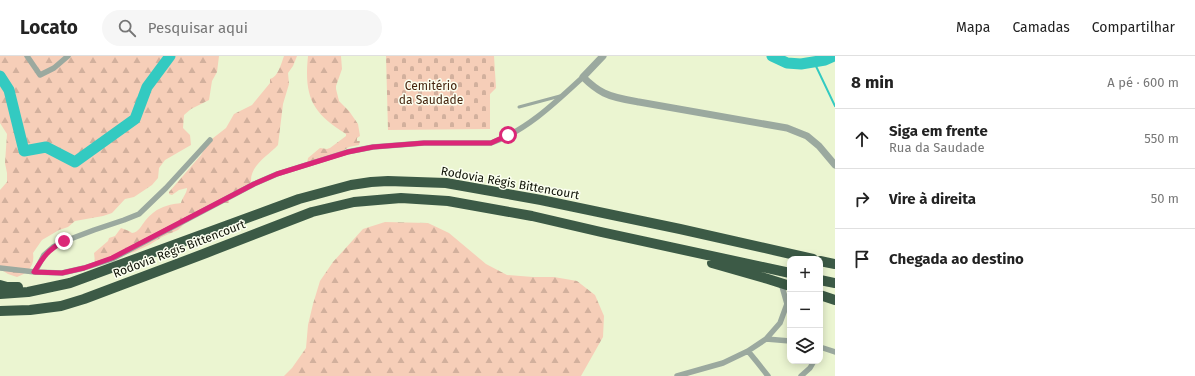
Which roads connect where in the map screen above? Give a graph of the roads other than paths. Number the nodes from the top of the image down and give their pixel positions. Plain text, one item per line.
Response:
1 (27, 56) edge
2 (68, 56) edge
3 (603, 56) edge
4 (583, 77) junction
5 (564, 95) junction
6 (519, 107) dead end
7 (210, 140) dead end
8 (835, 165) edge
9 (652, 243) junction
10 (800, 256) edge
11 (823, 261) edge
12 (835, 264) edge
13 (0, 268) edge
14 (34, 272) junction
15 (102, 272) junction
16 (787, 272) edge
17 (823, 281) edge
18 (835, 283) edge
19 (0, 285) edge
20 (785, 285) edge
21 (0, 294) edge
22 (787, 296) edge
23 (823, 296) edge
24 (835, 300) edge
25 (787, 305) edge
26 (0, 311) edge
27 (766, 339) junction
28 (787, 341) edge
29 (823, 349) edge
30 (748, 351) junction
31 (835, 352) edge
32 (812, 364) edge
33 (677, 376) edge
34 (768, 376) edge
35 (801, 376) edge

1 - 2 street
3 - 4 street
4 - 5 street
4 - 8 street
5 - 6 lane
5 - 14 street
7 - 14 street
9 - 16 highway, Rodovia Régis Bittencourt
9 - 20 highway
9 - 26 highway, Rodovia Régis Bittencourt
10 - 15 highway, Rodovia Régis Bittencourt
11 - 12 highway, Rodovia Régis Bittencourt
13 - 14 street
15 - 19 highway
15 - 21 highway, Rodovia Régis Bittencourt
17 - 18 highway
20 - 22 street
23 - 24 highway
25 - 27 street
27 - 28 street
27 - 30 street
29 - 31 street
30 - 33 street
30 - 34 street
32 - 35 street

